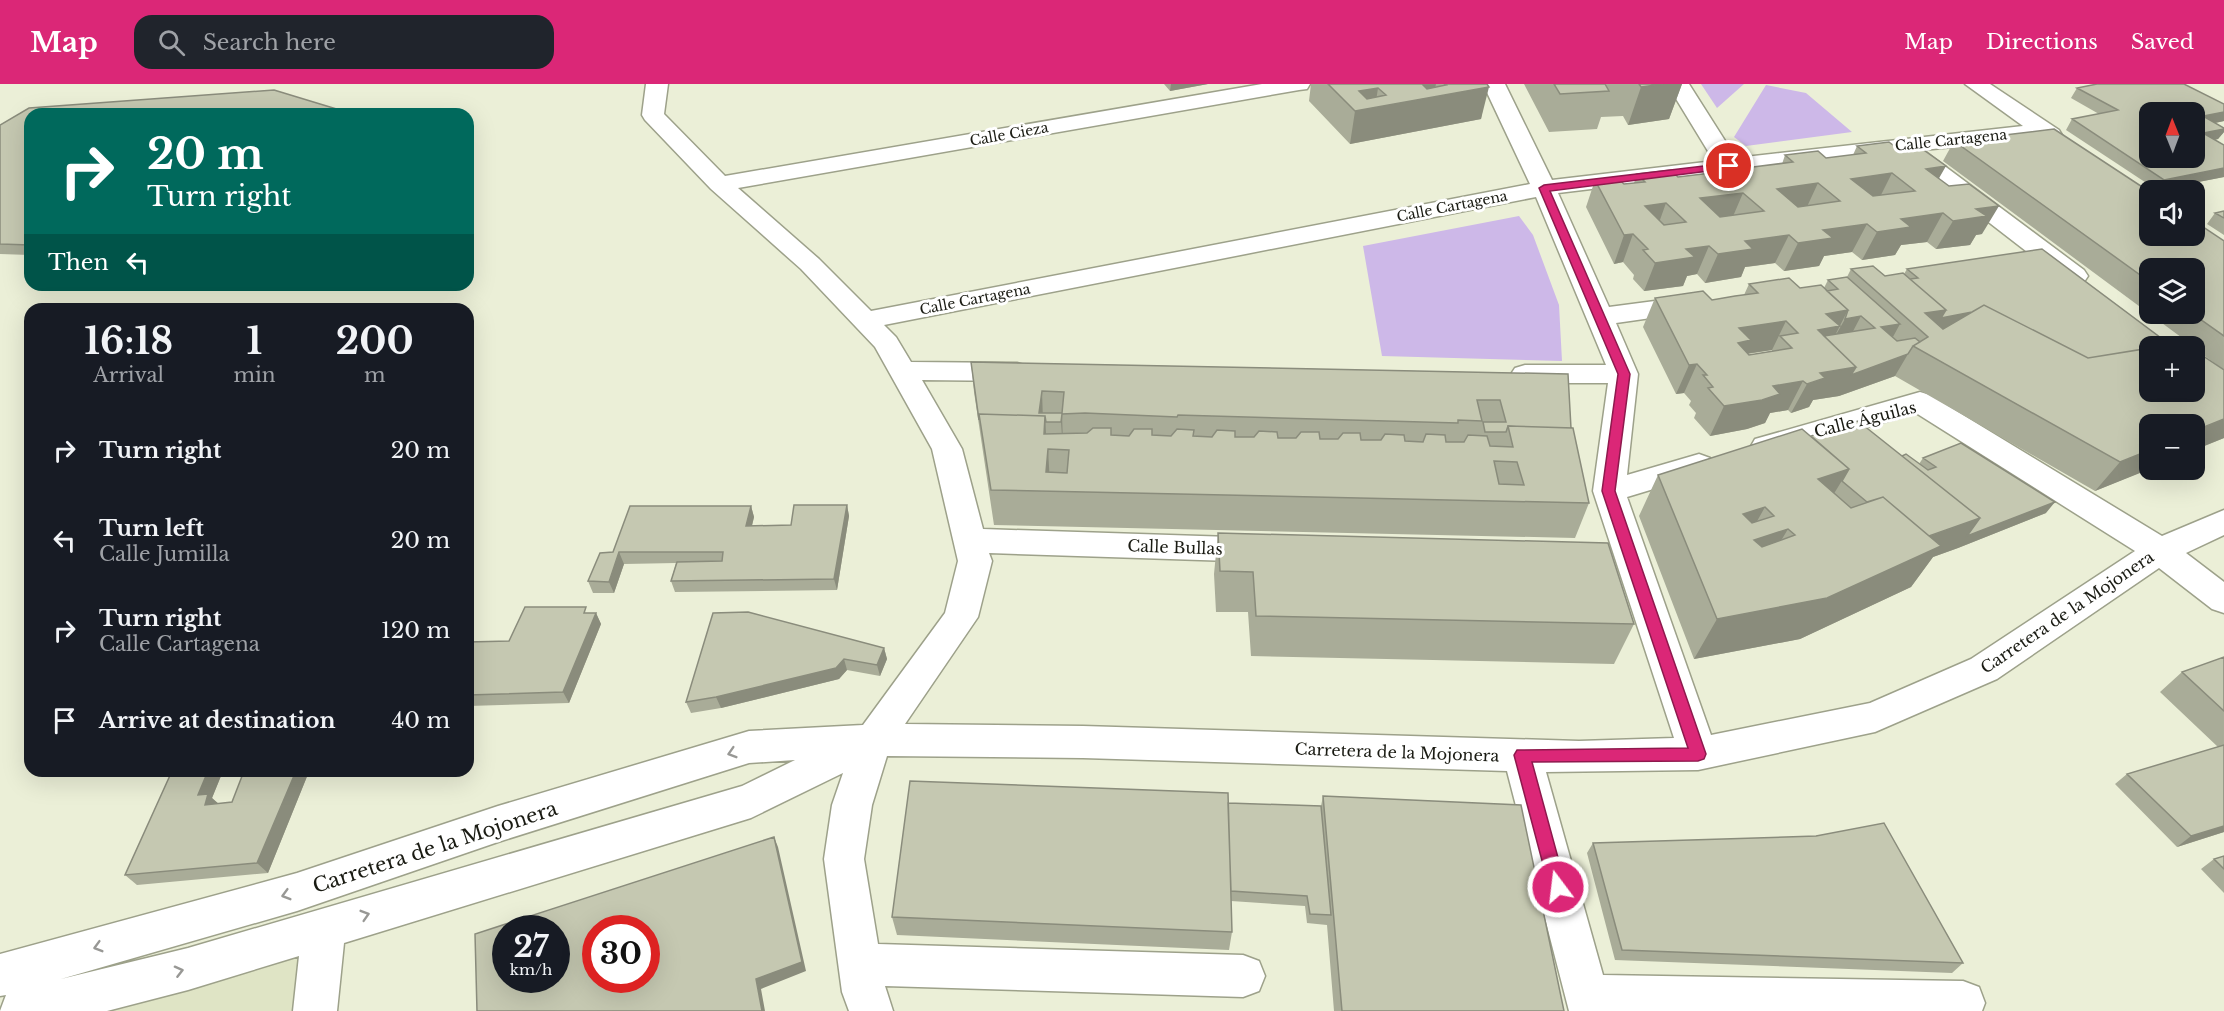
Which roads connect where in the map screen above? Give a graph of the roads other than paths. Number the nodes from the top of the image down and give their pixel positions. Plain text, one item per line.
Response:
1 (657, 84) edge
2 (1299, 84) edge
3 (1494, 84) edge
4 (1678, 84) edge
5 (1976, 84) edge
6 (2045, 131) junction
7 (1902, 145) junction
8 (2073, 150) edge
9 (1729, 166) junction
10 (719, 184) junction
11 (1544, 188) junction
12 (2045, 254) junction
13 (2010, 259) edge
14 (2092, 290) edge
15 (1717, 300) edge
16 (1599, 317) junction
17 (864, 321) junction
18 (902, 371) junction
19 (1044, 372) edge
20 (1494, 374) edge
21 (1624, 374) junction
22 (1609, 491) junction
23 (2224, 522) edge
24 (969, 540) junction
25 (1289, 551) edge
26 (2160, 551) junction
27 (1598, 562) edge
28 (1633, 563) junction
29 (2224, 600) edge
30 (883, 727) junction
31 (831, 742) junction
32 (1698, 754) junction
33 (1522, 755) junction
34 (402, 903) junction
35 (324, 927) junction
36 (860, 964) junction
37 (0, 975) edge
38 (1243, 976) dead end
39 (1963, 1003) dead end
40 (1589, 1004) edge
41 (20, 1011) edge
42 (315, 1011) edge
43 (871, 1011) edge

1 - 10 street
2 - 10 street, Calle Cieza
3 - 11 street
4 - 9 street
5 - 6 street
6 - 7 street, Calle Cartagena
6 - 8 street
7 - 9 street, Calle Cartagena
7 - 12 street
9 - 11 street, Calle Cartagena
10 - 17 street
11 - 16 street
11 - 17 street, Calle Cartagena
12 - 13 street
12 - 14 street
15 - 16 street
16 - 21 street
17 - 18 street
18 - 19 street
18 - 24 street
20 - 21 street
21 - 22 street
22 - 26 street, Calle Águilas
22 - 28 street
23 - 26 street, Carretera de la Mojonera
24 - 25 street, Calle Bullas
24 - 30 street
26 - 29 street, Calle Águilas
26 - 32 street, Carretera de la Mojonera
27 - 28 street
28 - 32 street
30 - 31 street, Carretera de la Mojonera
30 - 33 street, Carretera de la Mojonera
30 - 34 street, Carretera de la Mojonera
30 - 36 street
31 - 34 street
31 -> 37 street, Carretera de la Mojonera
32 - 33 street, Carretera de la Mojonera
33 - 40 street
35 -> 34 street, Carretera de la Mojonera
41 -> 35 street, Carretera de la Mojonera
35 - 42 street
36 - 38 street
36 - 43 street
39 - 40 street

